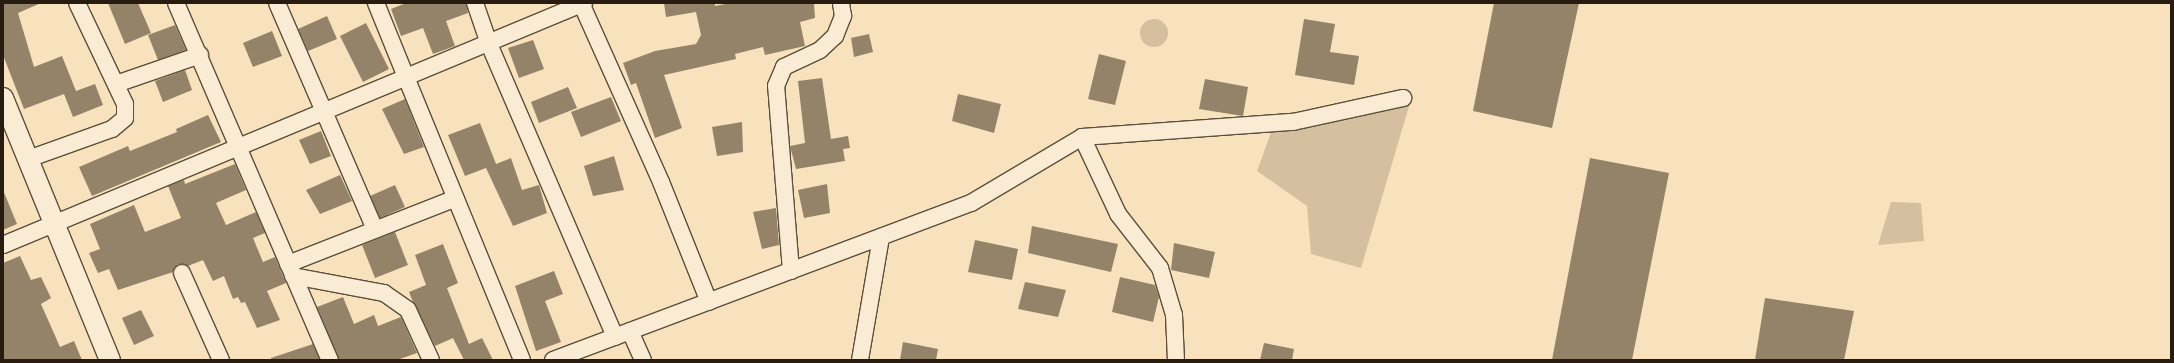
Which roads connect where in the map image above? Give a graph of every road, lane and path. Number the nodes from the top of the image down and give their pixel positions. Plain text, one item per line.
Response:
1 (77, 3) edge
2 (176, 3) edge
3 (277, 3) edge
4 (376, 3) edge
5 (475, 3) edge
6 (582, 3) edge
7 (841, 3) edge
8 (489, 44) junction
9 (200, 55) junction
10 (406, 77) junction
11 (116, 84) junction
12 (3, 98) edge
13 (1403, 98) dead end
14 (326, 110) junction
15 (1082, 137) junction
16 (238, 146) junction
17 (28, 159) junction
18 (456, 198) junction
19 (54, 222) junction
20 (375, 230) junction
21 (880, 237) junction
22 (3, 245) edge
23 (291, 270) junction
24 (791, 271) junction
25 (182, 273) dead end
26 (709, 302) junction
27 (622, 334) junction
28 (110, 360) edge
29 (221, 360) edge
30 (330, 360) edge
31 (431, 360) edge
32 (522, 360) edge
33 (553, 360) edge
34 (643, 360) edge
35 (860, 360) edge
36 (1176, 360) edge

1 - 11 street
2 - 9 street
3 - 14 street
4 - 10 street
5 - 8 street
6 - 8 street
6 - 26 street
7 - 24 street
8 - 10 street
8 - 27 street
9 - 11 street
9 - 16 street
10 - 14 street
10 - 18 street
11 - 17 street
12 - 17 street
13 - 15 street
14 - 16 street
14 - 20 street
15 - 21 street
15 - 36 street
16 - 19 street
16 - 23 street
17 - 19 street
18 - 20 street
18 - 32 street
19 - 22 street
19 - 28 street
20 - 23 street
21 - 24 street
21 - 35 street
23 - 30 street
23 - 31 street
24 - 26 street
25 - 29 street
26 - 27 street
27 - 33 street
27 - 34 street

